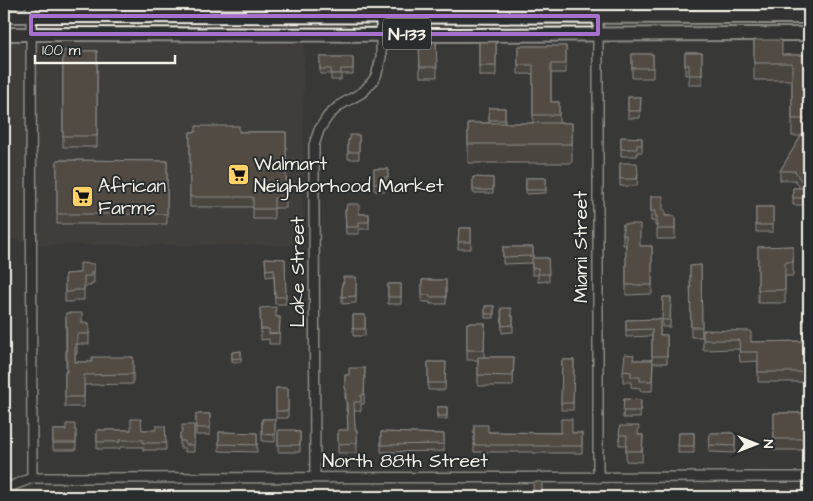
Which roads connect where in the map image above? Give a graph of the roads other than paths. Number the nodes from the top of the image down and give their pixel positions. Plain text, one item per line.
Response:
1 (31, 10) edge
2 (381, 10) edge
3 (4, 16) edge
4 (598, 16) junction
5 (809, 17) edge
6 (4, 34) edge
7 (32, 34) junction
8 (381, 34) junction
9 (598, 34) junction
10 (809, 34) edge
11 (315, 477) junction
12 (809, 477) edge
13 (32, 478) junction
14 (598, 478) junction
15 (4, 489) edge

1 - 2 main road, N-133
1 - 3 main road, N-133
1 - 7 street
2 - 4 main road, N-133
2 - 8 street, Lake Street
4 - 5 main road, N-133
4 - 9 street, Miami Street
6 - 7 main road, N-133
7 - 8 main road, N-133
7 - 13 street
8 - 9 main road, N-133
8 - 11 street, Lake Street
9 - 10 main road, N-133
9 - 14 street, Miami Street
11 - 13 street, North 88th Street
11 - 14 street, North 88th Street
12 - 14 street, North 88th Street
13 - 15 street, North 88th Street

